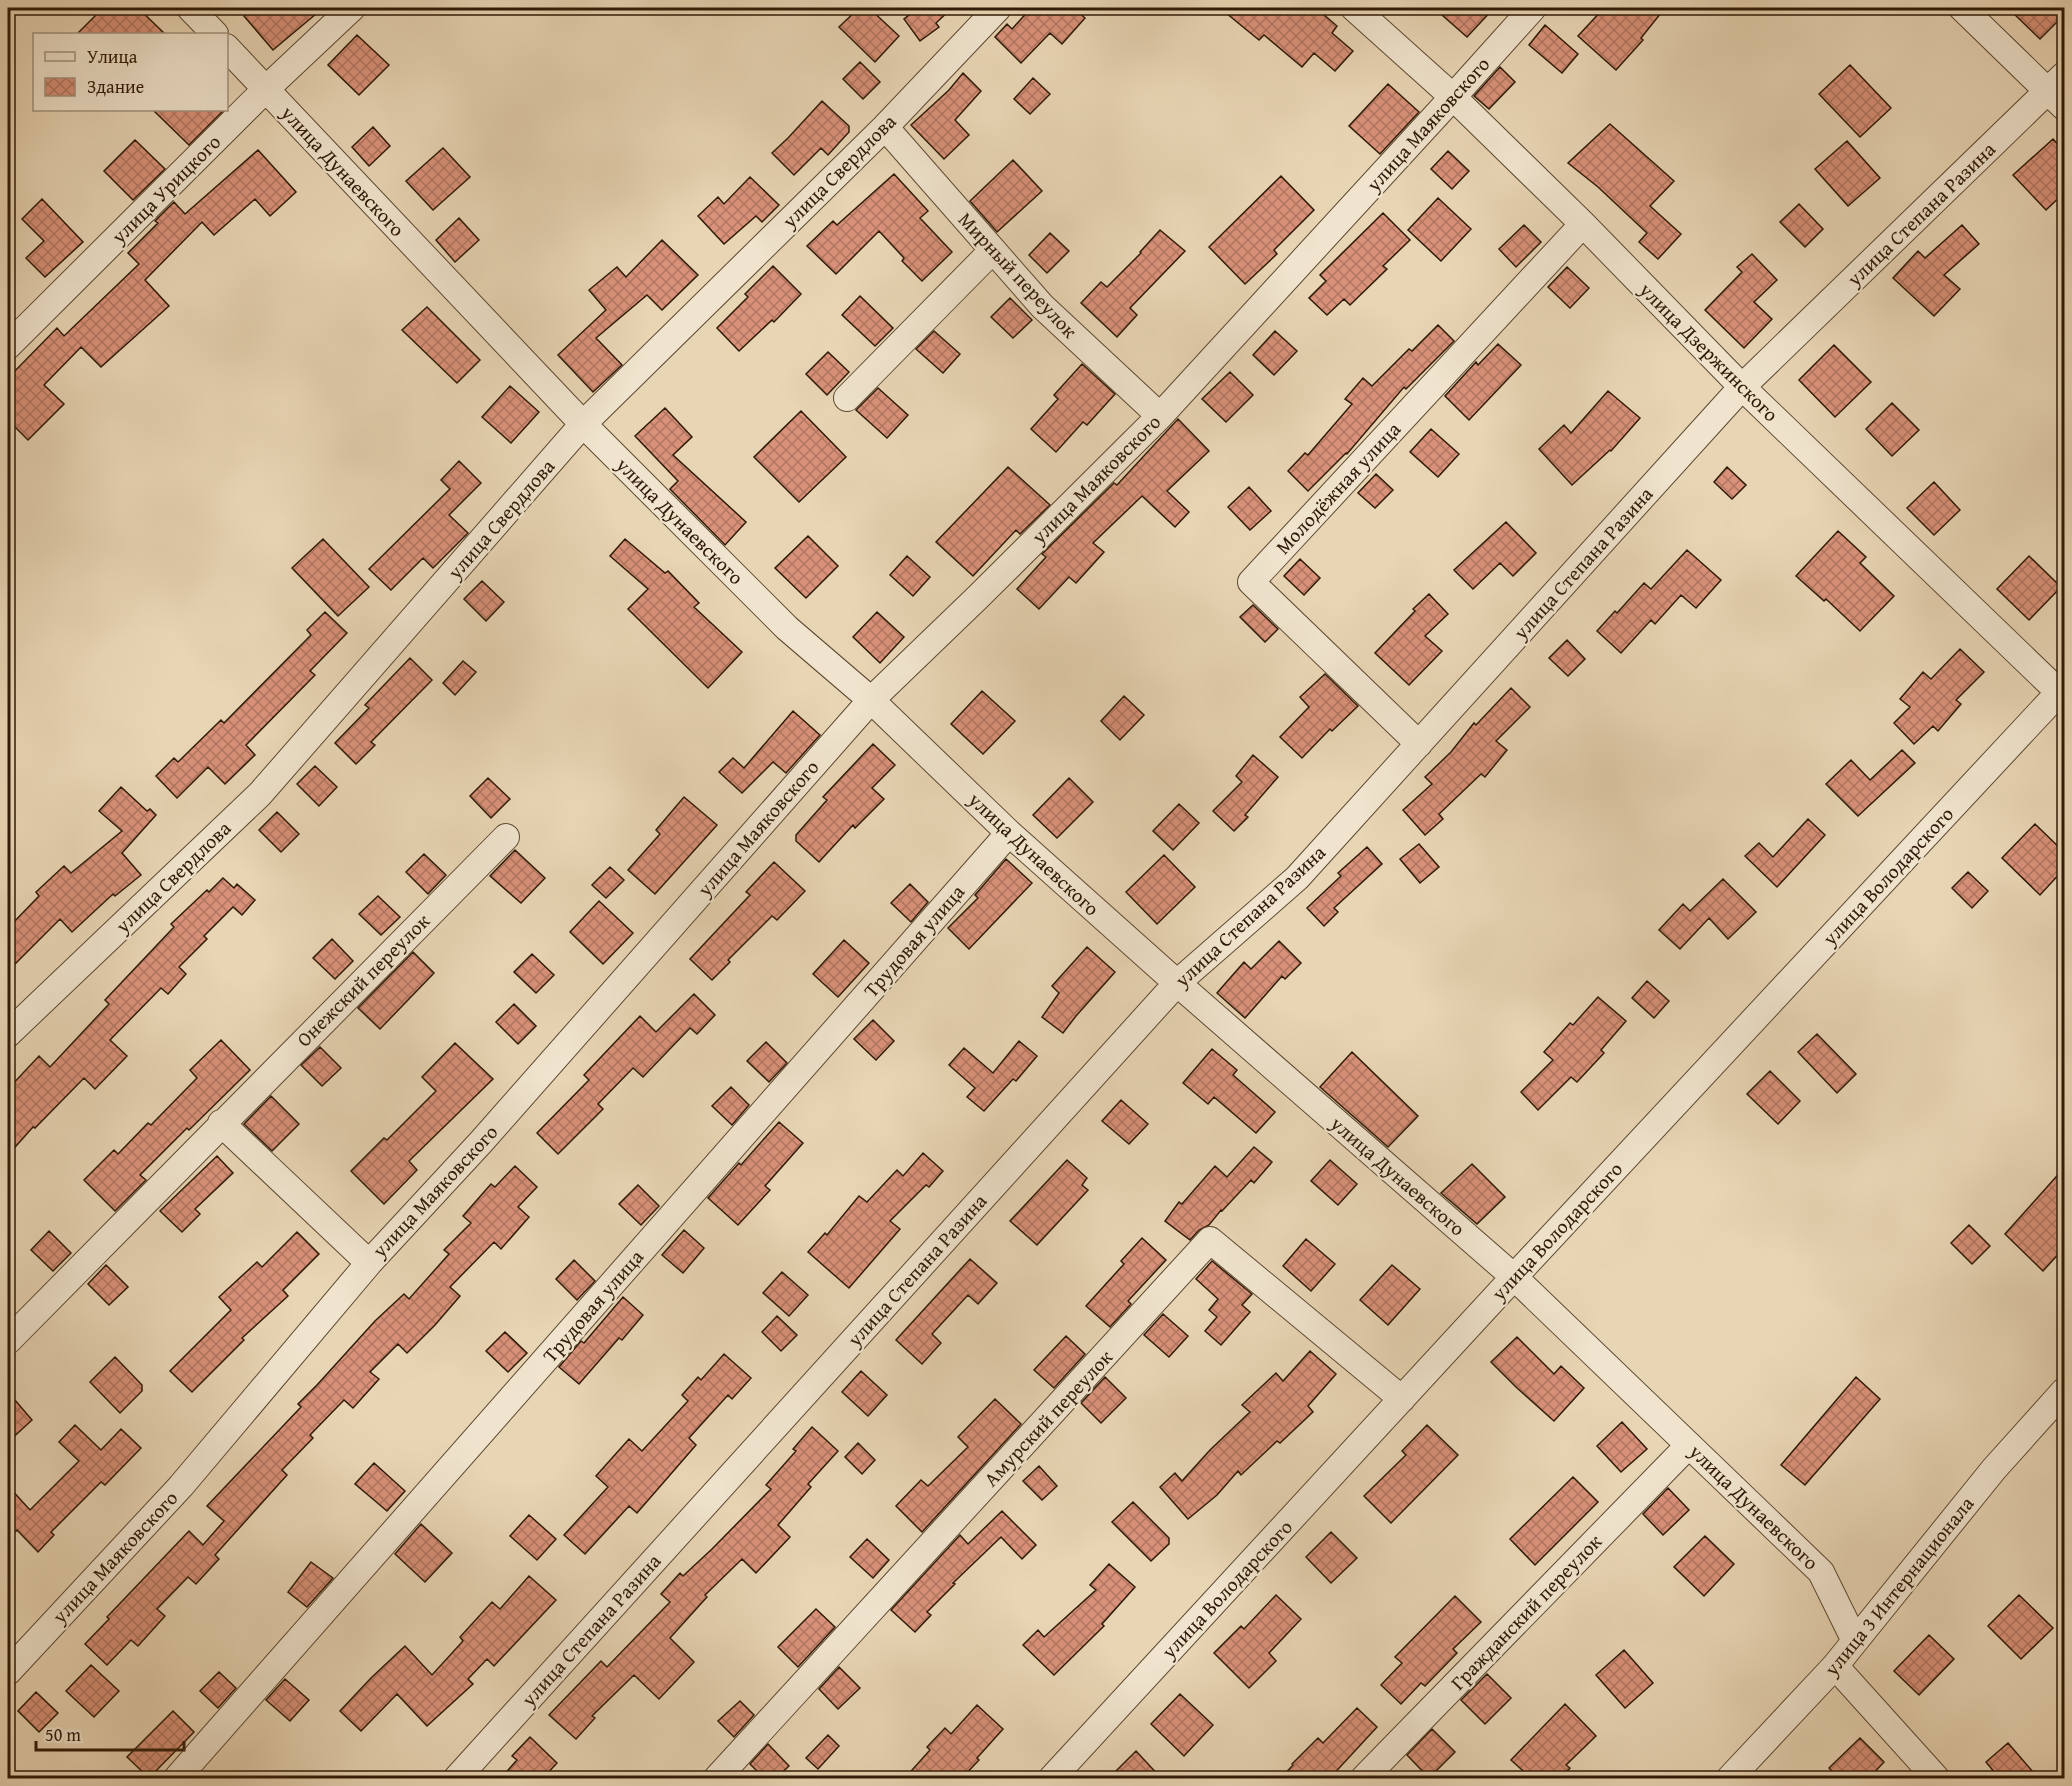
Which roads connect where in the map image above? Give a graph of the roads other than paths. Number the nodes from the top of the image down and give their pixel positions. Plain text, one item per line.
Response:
1 (190, 8) edge
2 (352, 8) edge
3 (998, 8) edge
4 (1354, 8) edge
5 (1533, 8) edge
6 (1962, 8) edge
7 (214, 33) edge
8 (228, 49) edge
9 (266, 89) junction
10 (2059, 91) edge
11 (1454, 97) junction
12 (885, 127) junction
13 (1583, 224) junction
14 (993, 250) junction
15 (8, 346) edge
16 (1742, 387) junction
17 (847, 398) dead end
18 (1160, 416) junction
19 (583, 424) junction
20 (2063, 692) edge
21 (871, 700) junction
22 (1419, 744) junction
23 (1009, 833) junction
24 (506, 837) dead end
25 (1177, 983) junction
26 (8, 1034) edge
27 (220, 1124) junction
28 (369, 1263) junction
29 (1514, 1277) junction
30 (8, 1341) edge
31 (2064, 1391) edge
32 (1402, 1399) junction
33 (1689, 1444) junction
34 (1855, 1641) junction
35 (1835, 1666) junction
36 (8, 1672) edge
37 (177, 1779) edge
38 (457, 1779) edge
39 (717, 1779) edge
40 (1052, 1779) edge
41 (1364, 1779) edge
42 (1730, 1779) edge
43 (1936, 1779) edge

1 - 7 street
2 - 9 street, улица Урицкого
3 - 12 street, улица Свердлова
4 - 11 street, улица Дзержинского
5 - 11 street, улица Маяковского
6 - 10 street
8 - 9 street, улица Дунаевского
9 - 15 street, улица Урицкого
9 - 19 street, улица Дунаевского
10 - 16 street, улица Степана Разина
11 - 13 street, улица Дзержинского
11 - 18 street, улица Маяковского
12 - 14 street, Мирный переулок
12 - 19 street, улица Свердлова
13 - 16 street, улица Дзержинского
13 - 22 street, Молодёжная улица
14 - 17 street
14 - 18 street, Мирный переулок
16 - 20 street, улица Дзержинского
16 - 22 street, улица Степана Разина
18 - 21 street, улица Маяковского
19 - 21 street, улица Дунаевского
19 - 26 street, улица Свердлова
20 - 29 street, улица Володарского
21 - 23 street, улица Дунаевского
21 - 28 street, улица Маяковского
22 - 25 street, улица Степана Разина
23 - 25 street, улица Дунаевского
23 - 37 street, Трудовая улица
24 - 27 street, Онежский переулок
25 - 29 street, улица Дунаевского
25 - 38 street, улица Степана Разина
27 - 28 street
27 - 30 street, Онежский переулок
28 - 36 street, улица Маяковского
29 - 32 street, улица Володарского
29 - 33 street, улица Дунаевского
31 - 34 street, улица 3 Интернационала
32 - 39 street, Амурский переулок
32 - 40 street, улица Володарского
33 - 34 street, улица Дунаевского
33 - 41 street, Гражданский переулок
34 - 35 street, улица 3 Интернационала
35 - 42 street, улица 3 Интернационала
35 - 43 street

